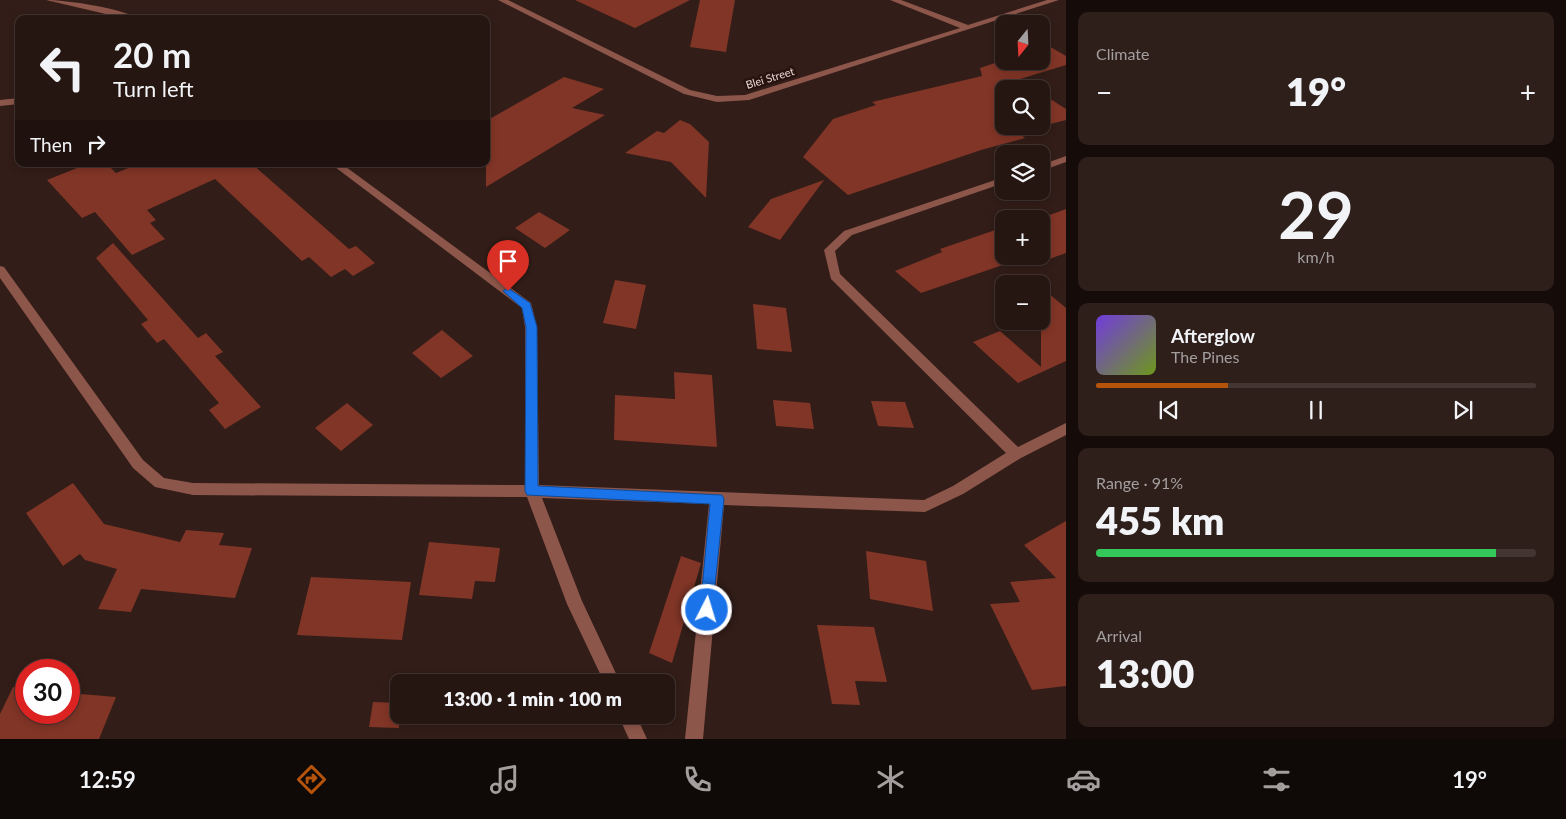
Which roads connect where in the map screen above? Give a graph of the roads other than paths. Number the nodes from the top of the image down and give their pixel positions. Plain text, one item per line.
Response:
1 (50, 0) edge
2 (502, 0) edge
3 (894, 0) edge
4 (1055, 0) edge
5 (126, 15) edge
6 (966, 27) junction
7 (15, 101) edge
8 (0, 103) edge
9 (1066, 159) edge
10 (1050, 165) edge
11 (340, 167) edge
12 (995, 183) edge
13 (0, 270) edge
14 (1066, 429) edge
15 (1016, 454) junction
16 (532, 491) junction
17 (717, 499) junction
18 (608, 674) edge
19 (631, 724) edge
20 (638, 739) edge
21 (694, 739) edge

1 - 5 street
2 - 6 street, Blei Street
3 - 6 street
4 - 6 street, Blei Street
7 - 8 street
9 - 10 street
11 - 16 street
12 - 15 street
13 - 16 street
14 - 15 street
15 - 17 street
16 - 17 street
16 - 18 street
17 - 21 street
19 - 20 street

